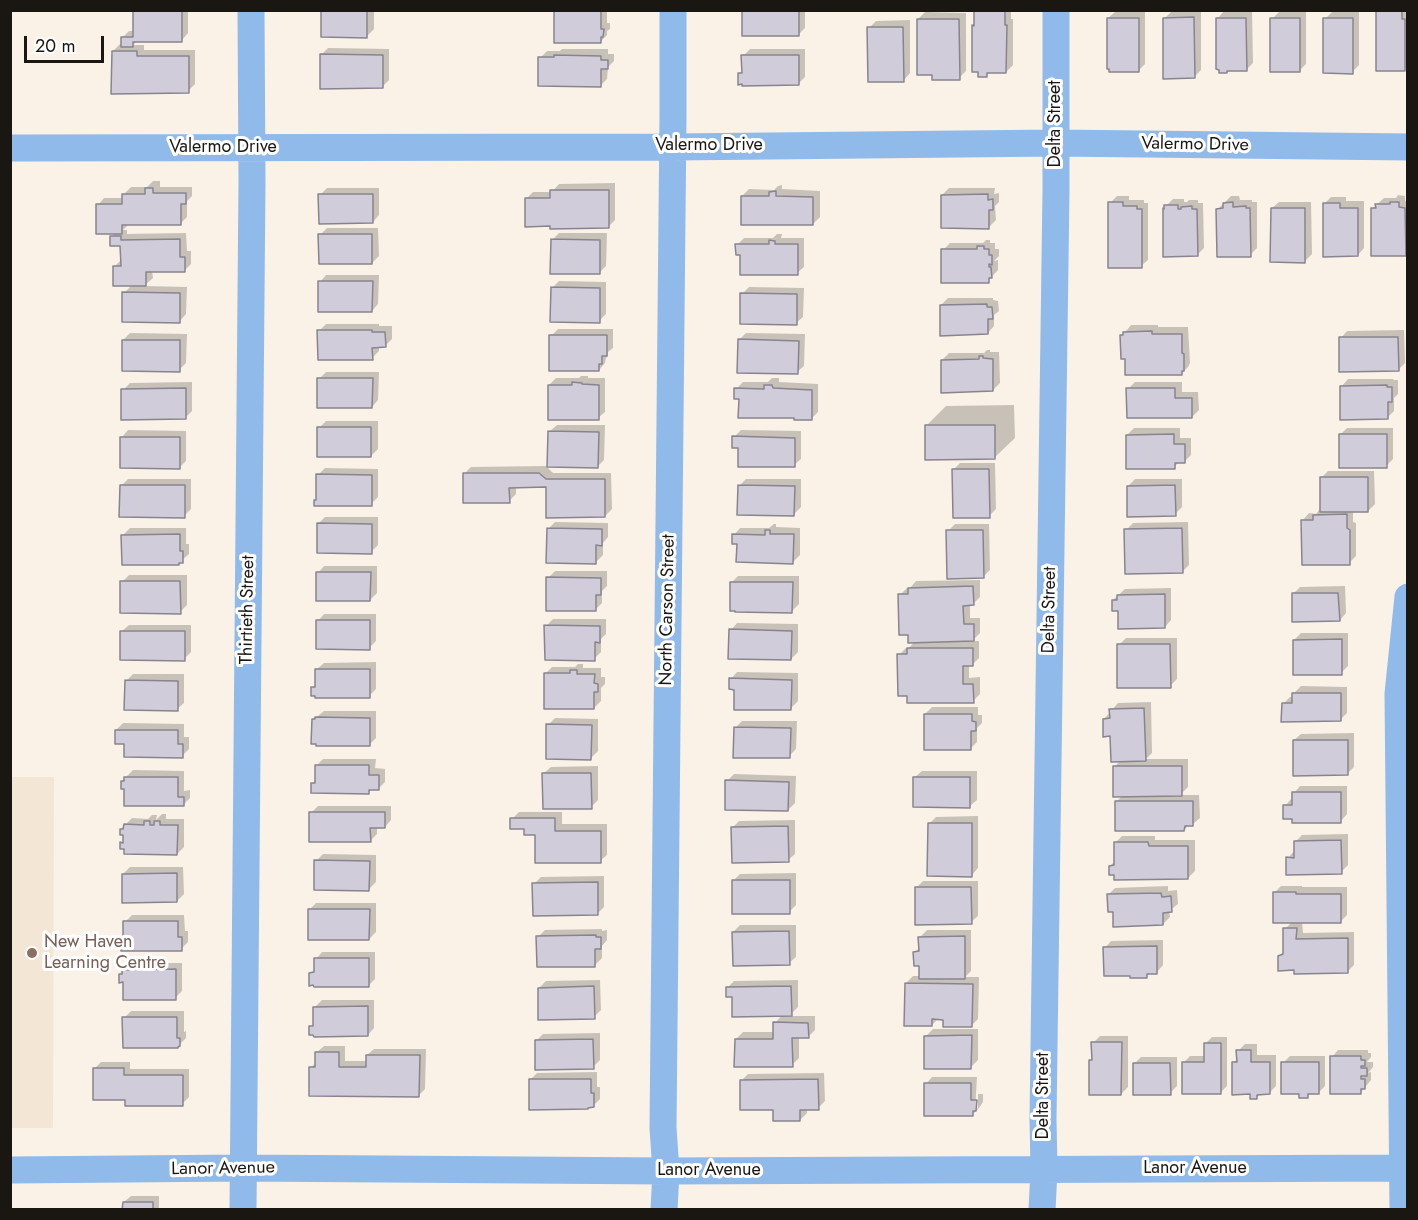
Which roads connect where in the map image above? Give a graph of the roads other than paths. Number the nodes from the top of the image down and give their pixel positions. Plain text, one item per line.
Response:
1 (250, 10) edge
2 (673, 10) edge
3 (1056, 10) edge
4 (1056, 143) junction
5 (673, 147) junction
6 (1407, 147) edge
7 (10, 148) edge
8 (252, 148) junction
9 (1407, 597) edge
10 (243, 1168) junction
11 (1405, 1168) edge
12 (10, 1170) edge
13 (1044, 1170) junction
14 (666, 1171) junction
15 (243, 1209) edge
16 (664, 1209) edge
17 (1042, 1209) edge
18 (1403, 1209) edge

1 - 8 street, Thirtieth Street
2 - 5 street, North Carson Street
3 - 4 street, Delta Street
4 - 5 street, Valermo Drive
4 - 6 street, Valermo Drive
4 - 13 street, Delta Street
5 - 8 street, Valermo Drive
5 - 14 street, North Carson Street
7 - 8 street, Valermo Drive
8 - 10 street, Thirtieth Street
9 - 11 street
10 - 12 street, Lanor Avenue
10 - 14 street, Lanor Avenue
10 - 15 street, Thirtieth Street
11 - 13 street, Lanor Avenue
11 - 18 street
13 - 14 street, Lanor Avenue
13 - 17 street, Delta Street
14 - 16 street, North Carson Street

